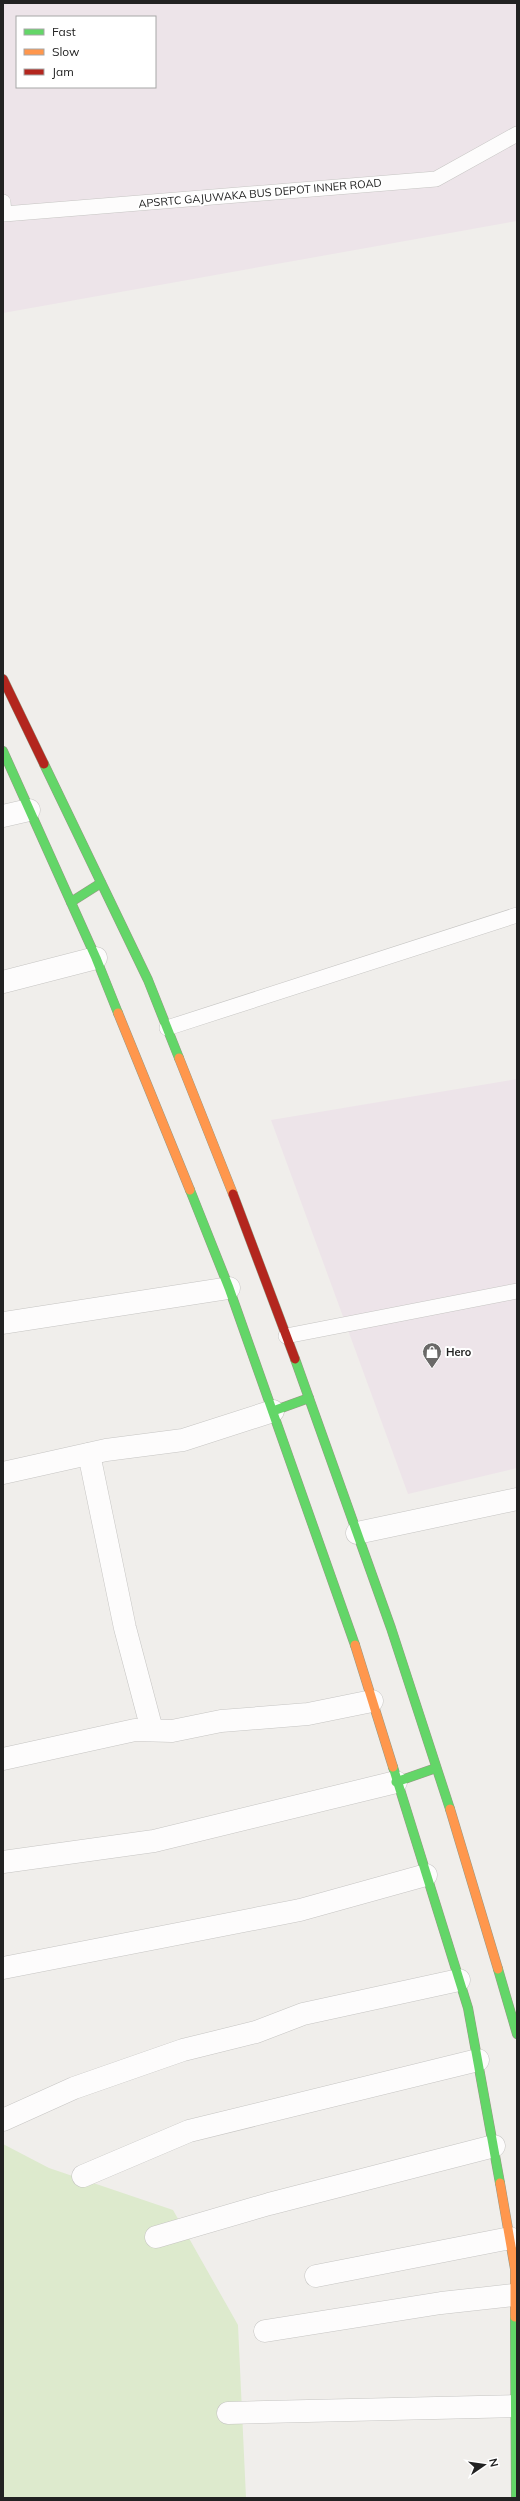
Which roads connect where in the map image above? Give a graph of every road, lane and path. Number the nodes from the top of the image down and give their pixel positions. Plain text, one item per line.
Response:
1 (517, 134) edge
2 (3, 202) edge
3 (3, 679) edge
4 (3, 751) edge
5 (29, 810) junction
6 (3, 816) edge
7 (101, 883) junction
8 (71, 902) junction
9 (517, 915) edge
10 (96, 958) junction
11 (3, 982) edge
12 (167, 1028) junction
13 (229, 1288) junction
14 (517, 1291) edge
15 (3, 1322) edge
16 (286, 1336) junction
17 (309, 1398) junction
18 (273, 1411) junction
19 (89, 1454) junction
20 (3, 1474) edge
21 (517, 1499) edge
22 (357, 1533) junction
23 (372, 1701) junction
24 (152, 1730) junction
25 (3, 1759) edge
26 (436, 1768) junction
27 (396, 1782) junction
28 (3, 1862) edge
29 (426, 1875) junction
30 (3, 1968) edge
31 (459, 1980) junction
32 (517, 2034) edge
33 (478, 2060) junction
34 (3, 2120) edge
35 (494, 2146) junction
36 (83, 2176) dead end
37 (156, 2237) dead end
38 (510, 2238) junction
39 (316, 2276) dead end
40 (514, 2295) junction
41 (266, 2331) dead end
42 (517, 2406) edge
43 (228, 2413) dead end
44 (516, 2498) edge

1 - 2 lane, APSRTC GAJUWAKA BUS DEPOT INNER ROAD
3 - 7 main road
4 - 5 main road
5 - 6 street
5 - 8 main road
7 - 8 main road
7 - 12 main road
8 - 10 main road
9 - 12 lane
10 - 11 street
10 - 13 main road
12 - 16 main road
13 - 15 street
13 - 18 main road
14 - 16 lane
16 - 17 main road
17 - 18 main road
17 - 22 main road
18 - 19 street
18 - 23 main road
19 - 20 street
19 - 24 street
21 - 22 street
22 - 26 main road
23 - 24 street
23 - 27 main road
24 - 25 street
26 - 27 main road
26 - 32 main road
27 - 28 street
27 - 29 main road
29 - 30 street
29 - 31 main road
31 - 33 main road
31 - 34 street
33 - 35 main road
33 - 36 street
35 - 37 street
35 - 38 main road
38 - 39 street
38 - 40 main road
40 - 41 street
40 - 42 main road
42 - 43 street
42 - 44 main road

